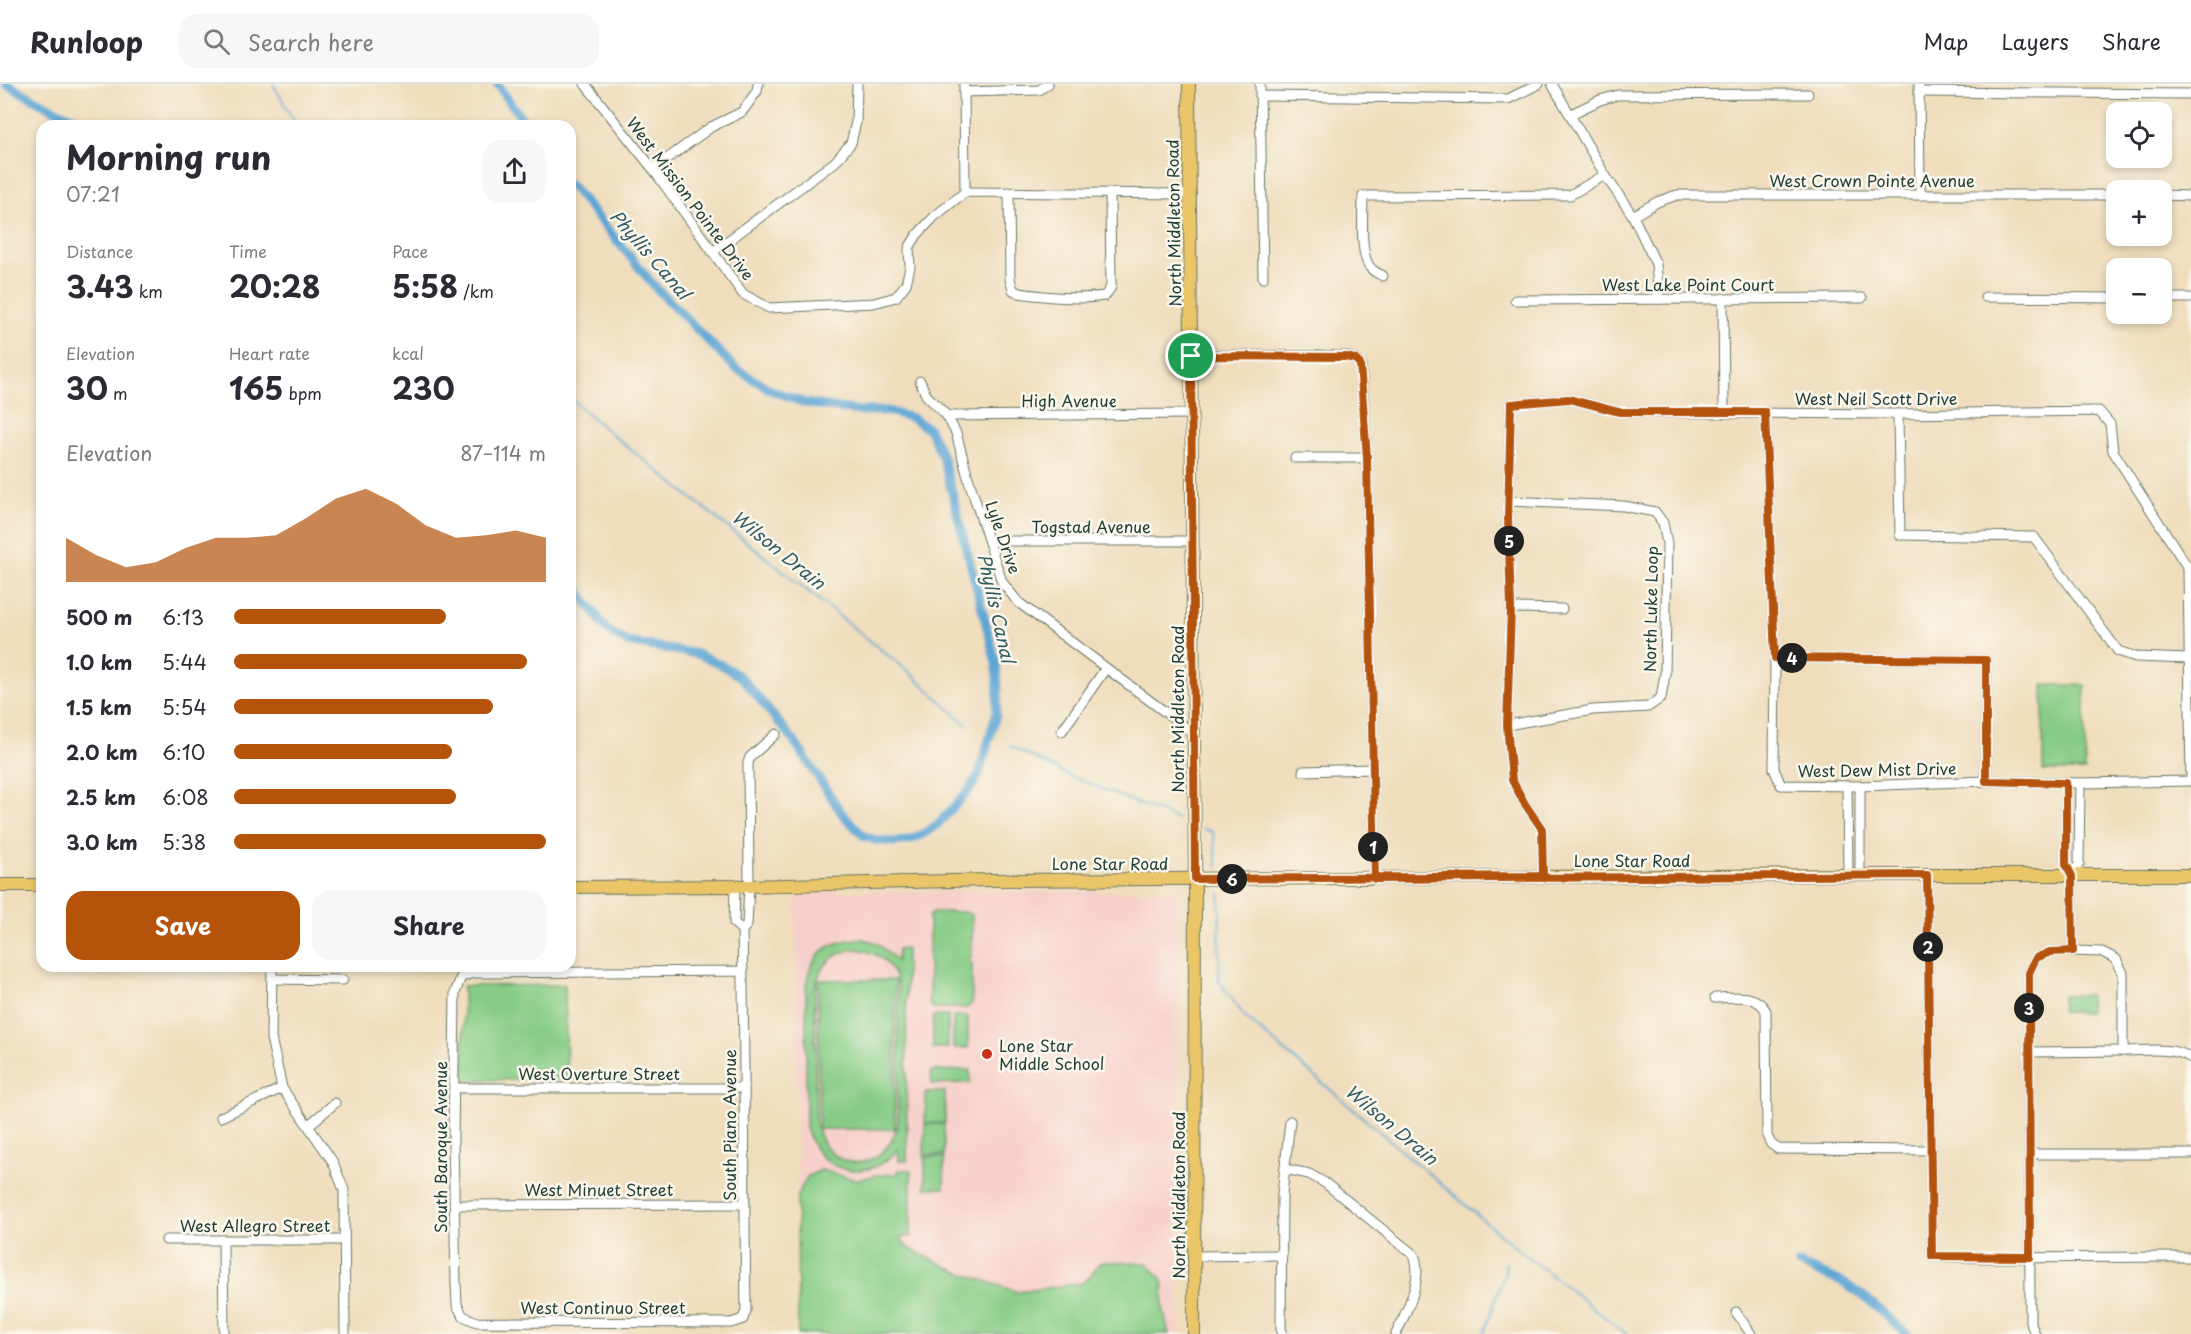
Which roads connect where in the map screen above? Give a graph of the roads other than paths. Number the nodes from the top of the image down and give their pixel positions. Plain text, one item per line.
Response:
1 (585, 84) edge
2 (758, 84) edge
3 (857, 84) edge
4 (1048, 84) edge
5 (1189, 84) edge
6 (1260, 84) edge
7 (1539, 84) edge
8 (1552, 84) edge
9 (964, 88) edge
10 (1919, 88) edge
11 (1808, 94) dead end
12 (2191, 94) edge
13 (1260, 96) junction
14 (1571, 114) junction
15 (653, 169) junction
16 (1605, 175) junction
17 (964, 192) junction
18 (1009, 192) junction
19 (1110, 193) junction
20 (1190, 194) junction
21 (1920, 194) junction
22 (2106, 195) edge
23 (2172, 195) edge
24 (2191, 195) edge
25 (1633, 216) junction
26 (714, 251) junction
27 (1383, 276) dead end
28 (1263, 278) dead end
29 (1985, 297) dead end
30 (1723, 298) junction
31 (1862, 298) dead end
32 (2106, 298) edge
33 (2172, 298) edge
34 (2191, 298) edge
35 (1659, 299) junction
36 (1515, 300) dead end
37 (1191, 356) junction
38 (920, 381) dead end
39 (1765, 412) junction
40 (1724, 413) junction
41 (1192, 414) junction
42 (1898, 414) junction
43 (947, 416) junction
44 (1295, 458) dead end
45 (1367, 458) junction
46 (1509, 501) junction
47 (989, 541) junction
48 (1192, 541) junction
49 (1511, 608) junction
50 (1562, 609) dead end
51 (1775, 658) junction
52 (2189, 659) junction
53 (1106, 668) junction
54 (1507, 725) junction
55 (1062, 730) dead end
56 (1193, 733) junction
57 (776, 734) dead end
58 (1372, 769) junction
59 (1303, 771) dead end
60 (1986, 781) junction
61 (2191, 781) edge
62 (2066, 783) junction
63 (2080, 783) junction
64 (1847, 786) junction
65 (1860, 786) junction
66 (1854, 875) junction
67 (1927, 875) junction
68 (2191, 875) edge
69 (1543, 876) junction
70 (2072, 876) junction
71 (1195, 879) junction
72 (1375, 879) junction
73 (0, 885) edge
74 (36, 885) edge
75 (735, 886) junction
76 (749, 886) junction
77 (576, 887) edge
78 (742, 930) junction
79 (2073, 951) junction
80 (576, 969) edge
81 (743, 971) junction
82 (272, 972) edge
83 (484, 972) edge
84 (272, 980) junction
85 (343, 980) dead end
86 (1715, 998) dead end
87 (2123, 1051) junction
88 (2029, 1052) junction
89 (2191, 1058) edge
90 (282, 1088) junction
91 (455, 1088) junction
92 (743, 1088) junction
93 (335, 1103) dead end
94 (221, 1117) dead end
95 (1290, 1121) dead end
96 (309, 1125) junction
97 (1931, 1150) junction
98 (2029, 1154) junction
99 (2191, 1154) edge
100 (1285, 1169) junction
101 (744, 1204) junction
102 (454, 1205) junction
103 (166, 1240) dead end
104 (223, 1240) junction
105 (344, 1240) junction
106 (1282, 1255) junction
107 (1194, 1257) junction
108 (2030, 1257) junction
109 (2191, 1257) edge
110 (1736, 1312) dead end
111 (463, 1316) joint
112 (742, 1319) joint
113 (613, 1322) junction
114 (224, 1334) edge
115 (345, 1334) edge
116 (613, 1334) edge
117 (1194, 1334) edge
118 (1283, 1334) edge
119 (1396, 1334) edge
120 (1751, 1334) edge
121 (2035, 1334) edge

1 - 15 street, West Mission Pointe Drive
2 - 15 street
3 - 26 street
4 - 9 street
5 - 20 main road, North Middleton Road
6 - 13 street
7 - 13 street
8 - 14 street
9 - 17 street
10 - 12 street
10 - 21 street
11 - 14 street
13 - 28 street
14 - 16 street
15 - 26 street, West Mission Pointe Drive
16 - 25 street
16 - 27 street
17 - 18 street
17 - 26 street, West Mission Pointe Drive
18 - 19 street
18 - 19 street
19 - 20 street
20 - 37 main road, North Middleton Road
21 - 22 street, West Crown Pointe Avenue
21 - 25 street, West Crown Pointe Avenue
23 - 24 street
25 - 35 street
29 - 32 street
30 - 31 street, West Lake Point Court
30 - 35 street, West Lake Point Court
30 - 40 street
33 - 34 street
35 - 36 street, West Lake Point Court
37 - 41 main road, North Middleton Road
37 - 45 street
38 - 43 street, Lyle Drive
39 - 40 street, West Neil Scott Drive
39 - 42 street, West Neil Scott Drive
39 - 51 street
40 - 46 street, West Neil Scott Drive
41 - 43 street, High Avenue
41 - 48 main road, North Middleton Road
42 - 52 street
42 - 52 street, West Neil Scott Drive
43 - 47 street, Lyle Drive
44 - 45 street
45 - 58 street
46 - 49 street
46 - 54 street, North Luke Loop
47 - 48 street, Togstad Avenue
47 - 53 street, Lyle Drive
48 - 56 main road, North Middleton Road
49 - 50 street
49 - 54 street
51 - 60 street
51 - 64 street, West Dew Mist Drive
52 - 61 street
53 - 55 street
53 - 56 street, Lyle Drive
54 - 69 street
56 - 71 main road, North Middleton Road
57 - 76 street, South Piano Avenue
58 - 59 street
58 - 72 street
60 - 62 street, West Dew Mist Drive
60 - 65 street, West Dew Mist Drive
61 - 63 street, West Dew Mist Drive
62 - 63 street, West Dew Mist Drive
62 - 70 street
63 - 70 street
64 - 65 street, West Dew Mist Drive
64 - 66 street
65 - 66 street
66 - 67 main road, Lone Star Road
66 - 69 main road, Lone Star Road
67 - 70 main road, Lone Star Road
67 - 97 street
68 - 70 main road, Lone Star Road
69 - 72 main road, Lone Star Road
70 - 79 street
71 - 72 main road, Lone Star Road
71 - 76 main road, Lone Star Road
71 - 107 main road, North Middleton Road
73 - 74 main road
75 - 76 main road, Lone Star Road
75 - 77 main road, Lone Star Road
75 - 78 street, South Piano Avenue
76 - 78 street, South Piano Avenue
78 - 81 street, South Piano Avenue
79 - 87 street
79 - 88 street
80 - 81 street
81 - 92 street, South Piano Avenue
82 - 84 street
83 - 91 street, South Baroque Avenue
84 - 85 street
84 - 90 street
86 - 97 street
87 - 88 street
87 - 89 street
88 - 98 street
90 - 94 street
90 - 96 street
91 - 92 street, West Overture Street
91 - 102 street, South Baroque Avenue
92 - 101 street, South Piano Avenue
93 - 96 street
95 - 100 street
96 - 105 street
97 - 108 street
98 - 99 street
98 - 108 street
100 - 106 street
100 - 119 street
101 - 102 street, West Minuet Street
101 - 112 street, South Piano Avenue
102 - 111 street, South Baroque Avenue
103 - 104 street, West Allegro Street
104 - 105 street, West Allegro Street
104 - 114 street
105 - 115 street
106 - 107 street
106 - 118 street
107 - 117 main road, North Middleton Road
108 - 109 street
108 - 121 street
110 - 120 street
111 - 113 street, West Continuo Street
112 - 113 street, West Continuo Street
113 - 116 street

